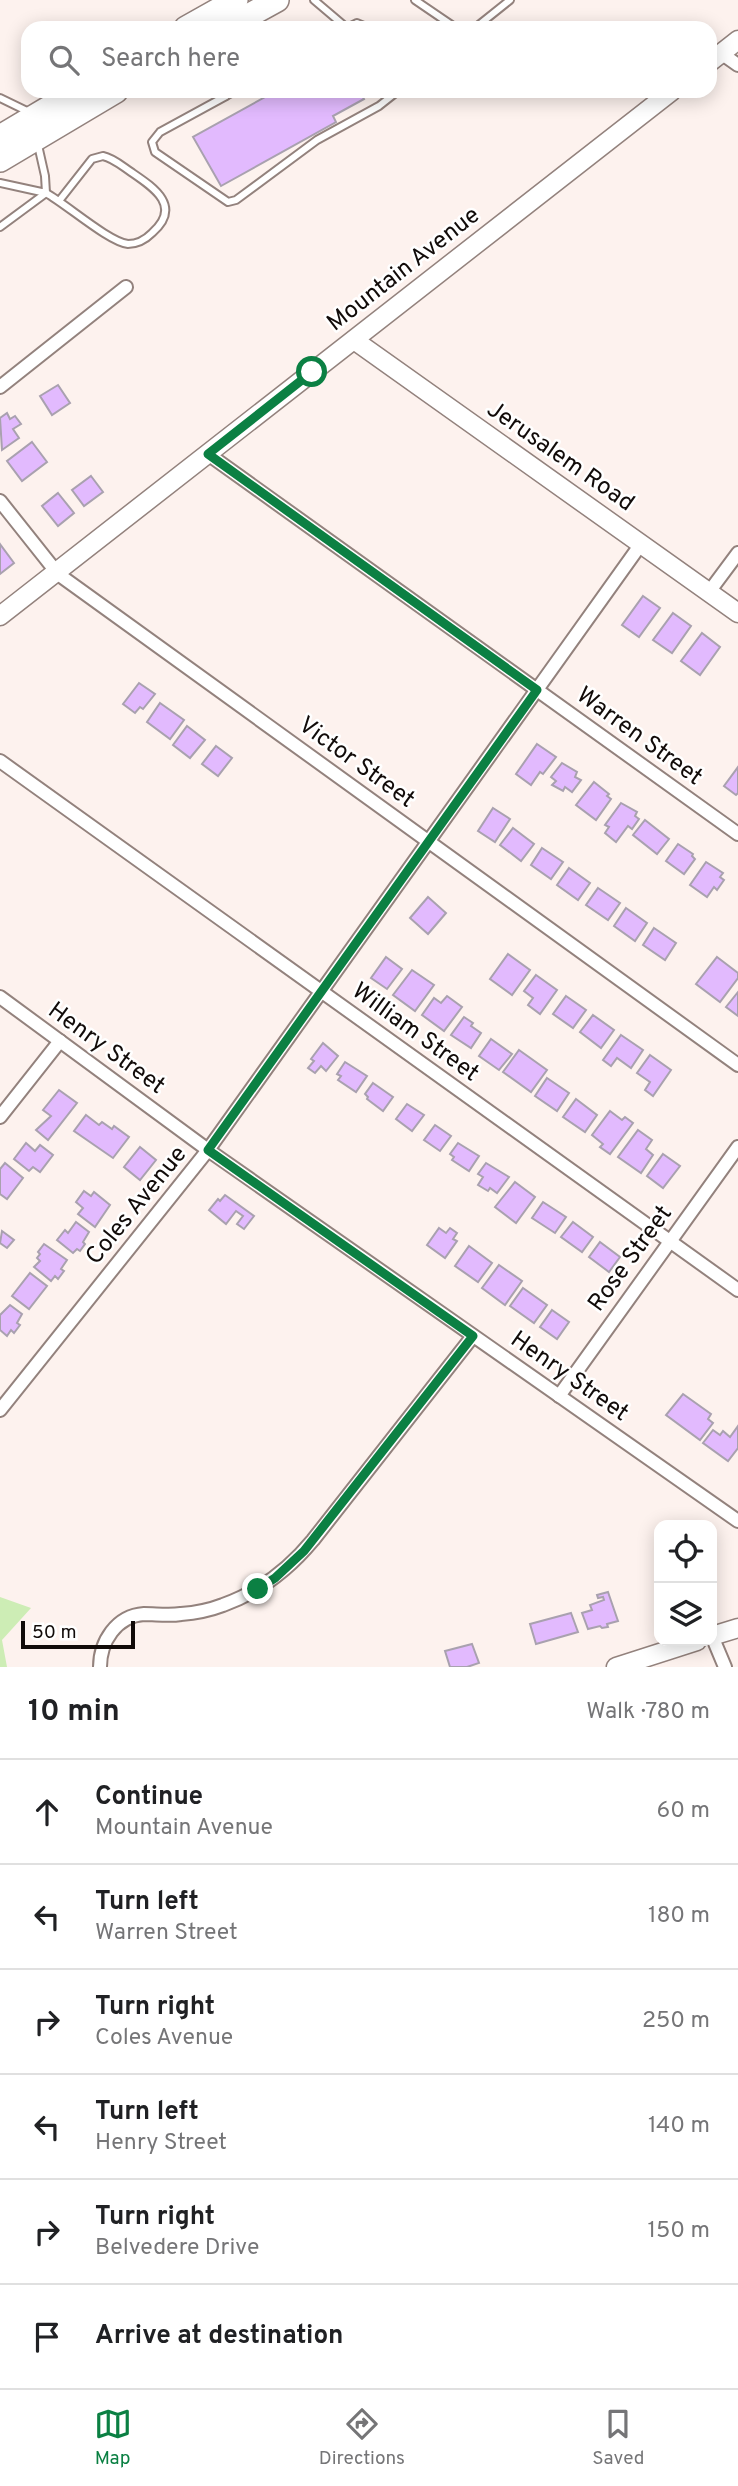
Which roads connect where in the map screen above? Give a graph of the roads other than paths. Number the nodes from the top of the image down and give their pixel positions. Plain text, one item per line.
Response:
1 (236, 0) edge
2 (277, 0) edge
3 (314, 0) edge
4 (415, 0) edge
5 (510, 0) edge
6 (198, 21) edge
7 (239, 21) edge
8 (338, 21) edge
9 (446, 21) edge
10 (484, 21) edge
11 (738, 40) edge
12 (717, 56) edge
13 (717, 57) edge
14 (738, 65) edge
15 (0, 97) edge
16 (69, 98) edge
17 (100, 98) edge
18 (218, 98) edge
19 (389, 98) edge
20 (663, 98) edge
21 (36, 127) junction
22 (0, 138) edge
23 (0, 160) edge
24 (0, 183) edge
25 (46, 193) junction
26 (59, 201) junction
27 (0, 227) edge
28 (126, 287) dead end
29 (354, 340) junction
30 (0, 387) edge
31 (208, 454) junction
32 (0, 501) edge
33 (641, 544) junction
34 (738, 553) edge
35 (56, 572) junction
36 (709, 592) junction
37 (738, 613) edge
38 (0, 616) edge
39 (537, 690) junction
40 (0, 761) edge
41 (738, 834) edge
42 (429, 841) junction
43 (321, 991) junction
44 (0, 997) edge
45 (60, 1041) junction
46 (738, 1065) edge
47 (0, 1117) edge
48 (738, 1147) edge
49 (208, 1150) junction
50 (670, 1241) junction
51 (738, 1290) edge
52 (473, 1336) junction
53 (559, 1396) junction
54 (0, 1410) edge
55 (738, 1521) edge
56 (738, 1628) edge
57 (717, 1634) edge
58 (681, 1646) edge
59 (716, 1646) edge
60 (100, 1667) edge
61 (616, 1667) edge
62 (725, 1667) edge

1 - 6 highway
2 - 7 highway
3 - 8 lane
4 - 9 lane
5 - 10 lane
11 - 12 street
13 - 14 street
15 - 21 lane
16 - 21 highway
17 - 21 highway
18 - 19 lane
20 - 29 street, Mountain Avenue
21 - 22 highway
21 - 23 highway
21 - 25 lane
24 - 25 lane
25 - 26 lane
25 - 27 lane
26 - 26 lane
28 - 30 street
29 - 31 street, Mountain Avenue
29 - 33 street, Jerusalem Road
31 - 35 street, Mountain Avenue
31 - 39 street, Warren Street
32 - 35 street, Victor Street
33 - 36 street, Jerusalem Road
33 - 39 street, Coles Avenue
34 - 36 street
35 - 38 street, Mountain Avenue
35 - 42 street, Victor Street
36 - 37 street, Jerusalem Road
39 - 41 street, Warren Street
39 - 42 street, Coles Avenue
40 - 43 street, William Street
42 - 43 street, Coles Avenue
42 - 46 street, Victor Street
43 - 49 street, Coles Avenue
43 - 50 street, William Street
44 - 45 street, Henry Street
45 - 47 street
45 - 49 street, Henry Street
48 - 50 street, Rose Street
49 - 52 street, Henry Street
49 - 54 street, Coles Avenue
50 - 51 street, William Street
50 - 53 street, Rose Street
52 - 53 street, Henry Street
52 - 60 street
53 - 55 street, Henry Street
56 - 57 street
58 - 61 street
59 - 62 street

